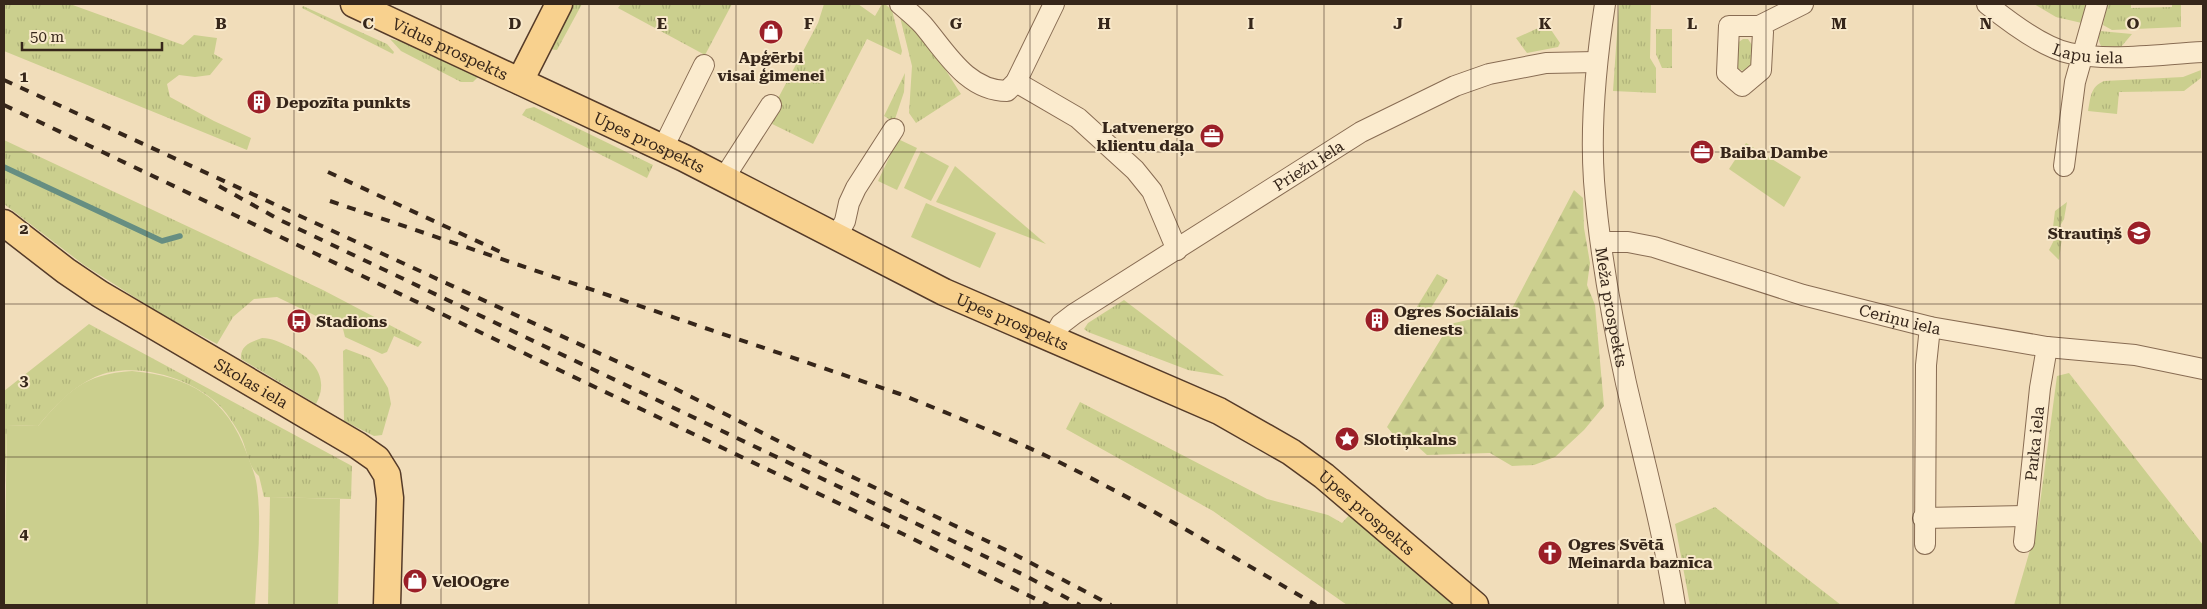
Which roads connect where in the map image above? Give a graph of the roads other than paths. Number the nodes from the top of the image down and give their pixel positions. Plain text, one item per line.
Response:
1 (354, 4) edge
2 (560, 4) edge
3 (900, 4) edge
4 (1054, 4) edge
5 (1605, 4) edge
6 (1803, 4) edge
7 (1987, 4) edge
8 (2097, 4) edge
9 (1759, 26) dead end
10 (2203, 52) edge
11 (2082, 55) junction
12 (1596, 62) junction
13 (704, 65) dead end
14 (520, 81) junction
15 (1016, 82) junction
16 (771, 105) dead end
17 (894, 129) dead end
18 (663, 148) junction
19 (2064, 166) dead end
20 (724, 178) junction
21 (4, 223) edge
22 (836, 238) junction
23 (1602, 242) junction
24 (1177, 250) junction
25 (1930, 327) junction
26 (1053, 338) junction
27 (2047, 348) junction
28 (2203, 369) edge
29 (2025, 516) junction
30 (1924, 518) junction
31 (2024, 542) dead end
32 (1925, 544) dead end
33 (387, 605) edge
34 (1475, 605) edge
35 (1675, 605) edge

1 - 14 main road, Vidus prospekts
2 - 14 main road
3 - 15 street
4 - 15 street
5 - 12 street, Meža prospekts
6 - 9 street
7 - 11 street, Lapu iela
8 - 11 street
10 - 11 street, Lapu iela
11 - 19 street
12 - 23 street, Meža prospekts
12 - 24 street, Priežu iela
13 - 18 street
14 - 18 main road, Upes prospekts
15 - 24 street
16 - 20 street
17 - 22 street
18 - 20 main road, Upes prospekts
20 - 22 main road, Upes prospekts
21 - 33 main road, Skolas iela
22 - 26 main road, Upes prospekts
23 - 25 street, Ceriņu iela
23 - 35 street, Meža prospekts
24 - 26 street, Priežu iela
25 - 27 street, Ceriņu iela
25 - 30 street
26 - 34 main road, Upes prospekts
27 - 28 street, Ceriņu iela
27 - 29 street, Parka iela
29 - 30 street
29 - 31 street, Parka iela
30 - 32 street

